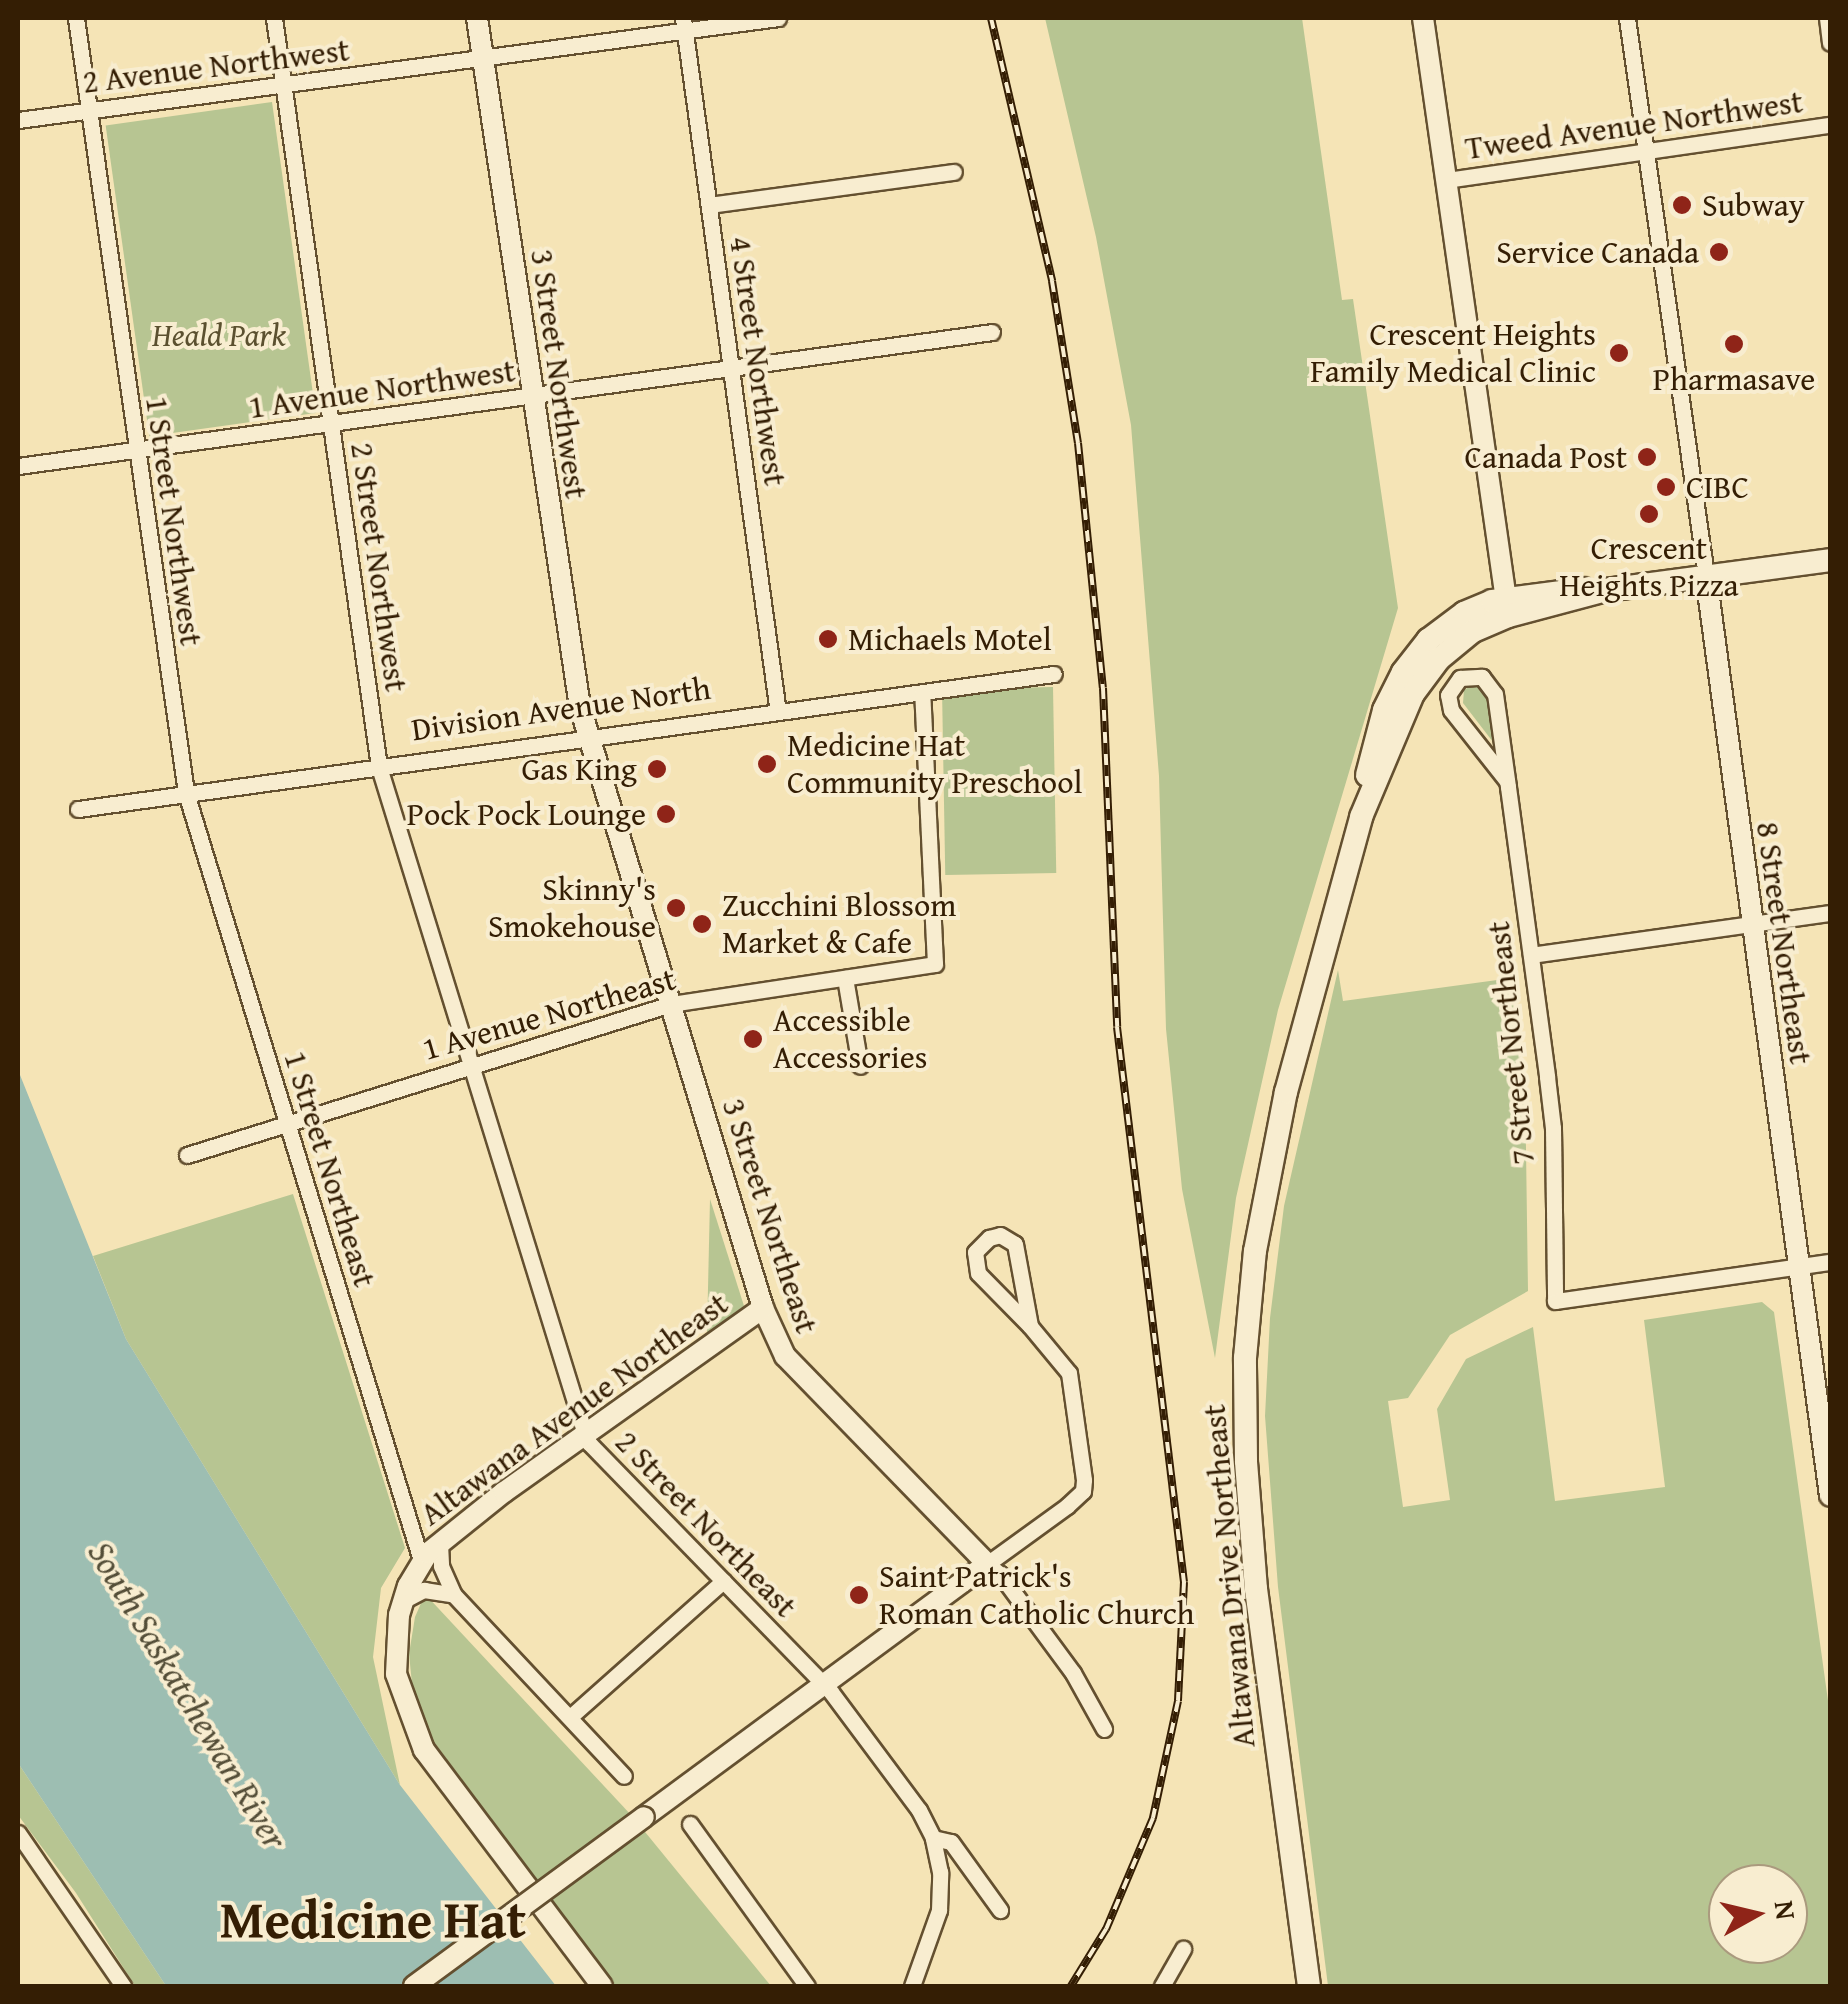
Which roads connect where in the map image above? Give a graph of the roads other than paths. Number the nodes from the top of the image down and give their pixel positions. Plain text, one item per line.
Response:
1 (76, 18) edge
2 (274, 18) edge
3 (477, 18) edge
4 (778, 18) edge
5 (1423, 18) edge
6 (1627, 18) edge
7 (1827, 18) edge
8 (684, 24) edge
9 (1830, 42) edge
10 (483, 58) junction
11 (284, 86) junction
12 (89, 110) junction
13 (18, 120) edge
14 (1830, 125) edge
15 (1646, 151) junction
16 (954, 172) dead end
17 (1446, 180) junction
18 (709, 205) junction
19 (992, 332) dead end
20 (731, 368) junction
21 (532, 396) junction
22 (331, 424) junction
23 (137, 450) junction
24 (18, 466) edge
25 (1830, 560) edge
26 (1706, 576) junction
27 (1507, 607) junction
28 (1054, 674) dead end
29 (922, 692) junction
30 (778, 712) junction
31 (589, 737) junction
32 (379, 767) junction
33 (1507, 781) junction
34 (186, 793) junction
35 (78, 809) dead end
36 (1830, 914) edge
37 (1751, 924) junction
38 (1530, 956) junction
39 (845, 978) junction
40 (671, 1004) junction
41 (474, 1064) junction
42 (860, 1066) dead end
43 (287, 1120) junction
44 (187, 1155) dead end
45 (1830, 1262) edge
46 (1798, 1267) junction
47 (763, 1308) junction
48 (1030, 1326) junction
49 (585, 1434) junction
50 (1830, 1496) edge
51 (440, 1544) junction
52 (420, 1560) junction
53 (987, 1564) junction
54 (723, 1581) junction
55 (454, 1595) junction
56 (403, 1601) junction
57 (823, 1684) junction
58 (570, 1717) junction
59 (1104, 1729) dead end
60 (624, 1776) dead end
61 (690, 1824) dead end
62 (18, 1833) edge
63 (934, 1838) junction
64 (1290, 1863) junction
65 (1000, 1910) dead end
66 (1184, 1948) dead end
67 (124, 1986) edge
68 (414, 1986) edge
69 (602, 1986) edge
70 (807, 1986) edge
71 (912, 1986) edge
72 (1162, 1986) edge
73 (1295, 1986) edge
74 (1309, 1986) edge

1 - 12 street, 1 Street Northwest
2 - 11 street, 2 Street Northwest
3 - 10 street, 3 Street Northwest
4 - 8 street, 2 Avenue Northwest
5 - 17 street
6 - 15 street
7 - 9 street
8 - 10 street, 2 Avenue Northwest
8 - 18 street, 4 Street Northwest
10 - 11 street, 2 Avenue Northwest
10 - 21 street, 3 Street Northwest
11 - 12 street, 2 Avenue Northwest
11 - 22 street, 2 Street Northwest
12 - 13 street, 2 Avenue Northwest
12 - 23 street, 1 Street Northwest
14 - 15 street, Tweed Avenue Northwest
15 - 17 street, Tweed Avenue Northwest
15 - 26 street
16 - 18 street
17 - 27 street
18 - 20 street, 4 Street Northwest
19 - 20 street, 1 Avenue Northwest
20 - 21 street, 1 Avenue Northwest
20 - 30 street, 4 Street Northwest
21 - 22 street, 1 Avenue Northwest
21 - 31 street, 3 Street Northwest
22 - 23 street, 1 Avenue Northwest
22 - 32 street, 2 Street Northwest
23 - 24 street, 1 Avenue Northwest
23 - 34 street, 1 Street Northwest
25 - 26 main road
26 - 27 main road
26 - 37 street, 8 Street Northeast
27 - 64 main road, Altawana Drive Northeast
28 - 29 street, Division Avenue North
29 - 30 street, Division Avenue North
29 - 39 street, 1 Avenue Northeast
30 - 31 street, Division Avenue North
31 - 32 street, Division Avenue North
31 - 40 street, 3 Street Northeast
32 - 34 street, Division Avenue North
32 - 41 street, 2 Street Northeast
33 - 33 street, 7 Street Northeast
33 - 38 street, 7 Street Northeast
34 - 35 street, Division Avenue North
34 - 43 street, 1 Street Northeast
36 - 37 street
37 - 38 street
37 - 46 street, 8 Street Northeast
38 - 46 street, 7 Street Northeast
39 - 40 street, 1 Avenue Northeast
39 - 42 street
40 - 41 street, 1 Avenue Northeast
40 - 47 street, 3 Street Northeast
41 - 43 street, 1 Avenue Northeast
41 - 49 street, 2 Street Northeast
43 - 44 street, 1 Avenue Northeast
43 - 52 street, 1 Street Northeast
45 - 46 street
46 - 50 street, 8 Street Northeast
47 - 49 street, Altawana Avenue Northeast
47 - 53 street, 3 Street Northeast
48 - 48 street
48 - 53 street
49 - 51 street, Altawana Avenue Northeast
49 - 54 street, 2 Street Northeast
51 - 52 street, Altawana Avenue Northeast
51 - 55 street
52 - 56 street
53 - 57 street
53 - 59 street, 3 Street Northeast
54 - 57 street, 2 Street Northeast
54 - 58 street
55 - 56 street
55 - 58 street
56 - 69 street
57 - 63 street, 2 Street Northeast
57 - 68 street, bridge
58 - 60 street
61 - 70 street
62 - 67 street
63 - 65 street, 2 Street Northeast
63 - 71 street
64 - 73 main road, Altawana Drive Northeast
64 - 74 main road, Altawana Drive Northeast
66 - 72 street

